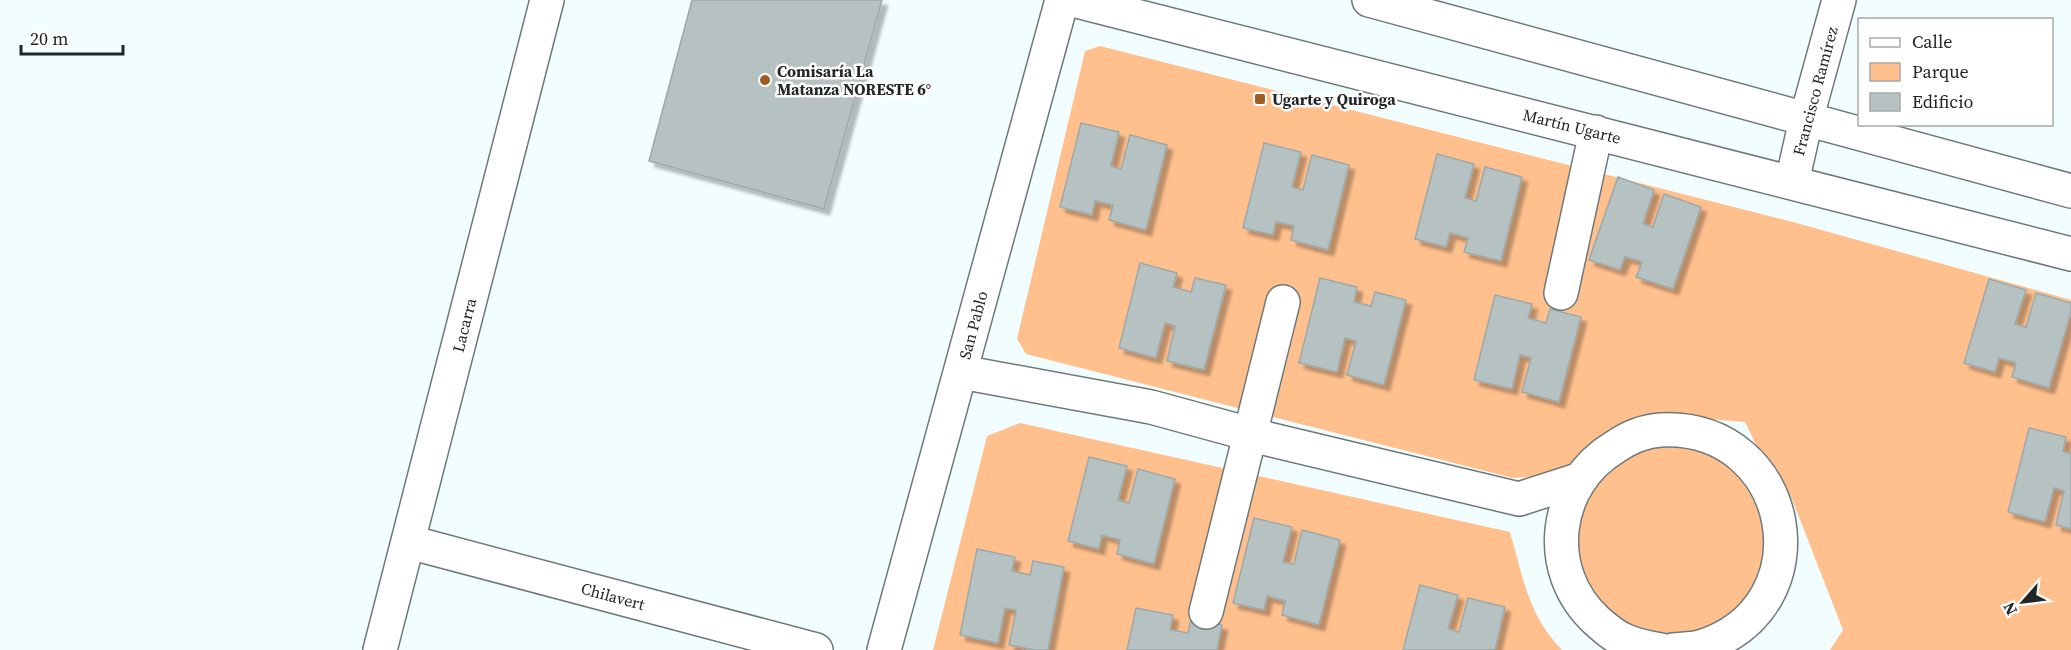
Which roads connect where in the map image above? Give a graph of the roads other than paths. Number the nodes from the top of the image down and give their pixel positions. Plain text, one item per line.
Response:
1 (547, 0) edge
2 (1062, 0) edge
3 (1073, 0) edge
4 (1370, 0) edge
5 (1839, 0) edge
6 (1806, 120) junction
7 (1596, 132) junction
8 (1792, 182) junction
9 (2071, 191) edge
10 (2071, 254) edge
11 (1561, 294) dead end
12 (1283, 302) dead end
13 (961, 372) junction
14 (1250, 434) junction
15 (1578, 480) junction
16 (1519, 499) junction
17 (409, 542) junction
18 (1562, 557) junction
19 (1206, 612) dead end
20 (1591, 615) junction
21 (380, 650) edge
22 (816, 650) edge
23 (884, 650) edge
24 (1607, 650) edge
25 (1661, 650) edge
26 (1673, 650) edge

1 - 17 street, Lacarra
2 - 13 street, San Pablo
3 - 7 street, Martín Ugarte
4 - 6 street
5 - 6 street, Francisco Ramírez
6 - 8 street, Francisco Ramírez
6 - 9 street
7 - 8 street, Martín Ugarte
7 - 11 street
8 - 10 street, Martín Ugarte
12 - 14 street
13 - 14 street
13 - 23 street, San Pablo
14 - 16 street
14 - 19 street
15 - 16 street
15 - 18 street
15 - 26 street
16 - 18 street
17 - 21 street, Lacarra
17 - 22 street, Chilavert
18 - 20 street
20 - 24 street
20 - 25 street

